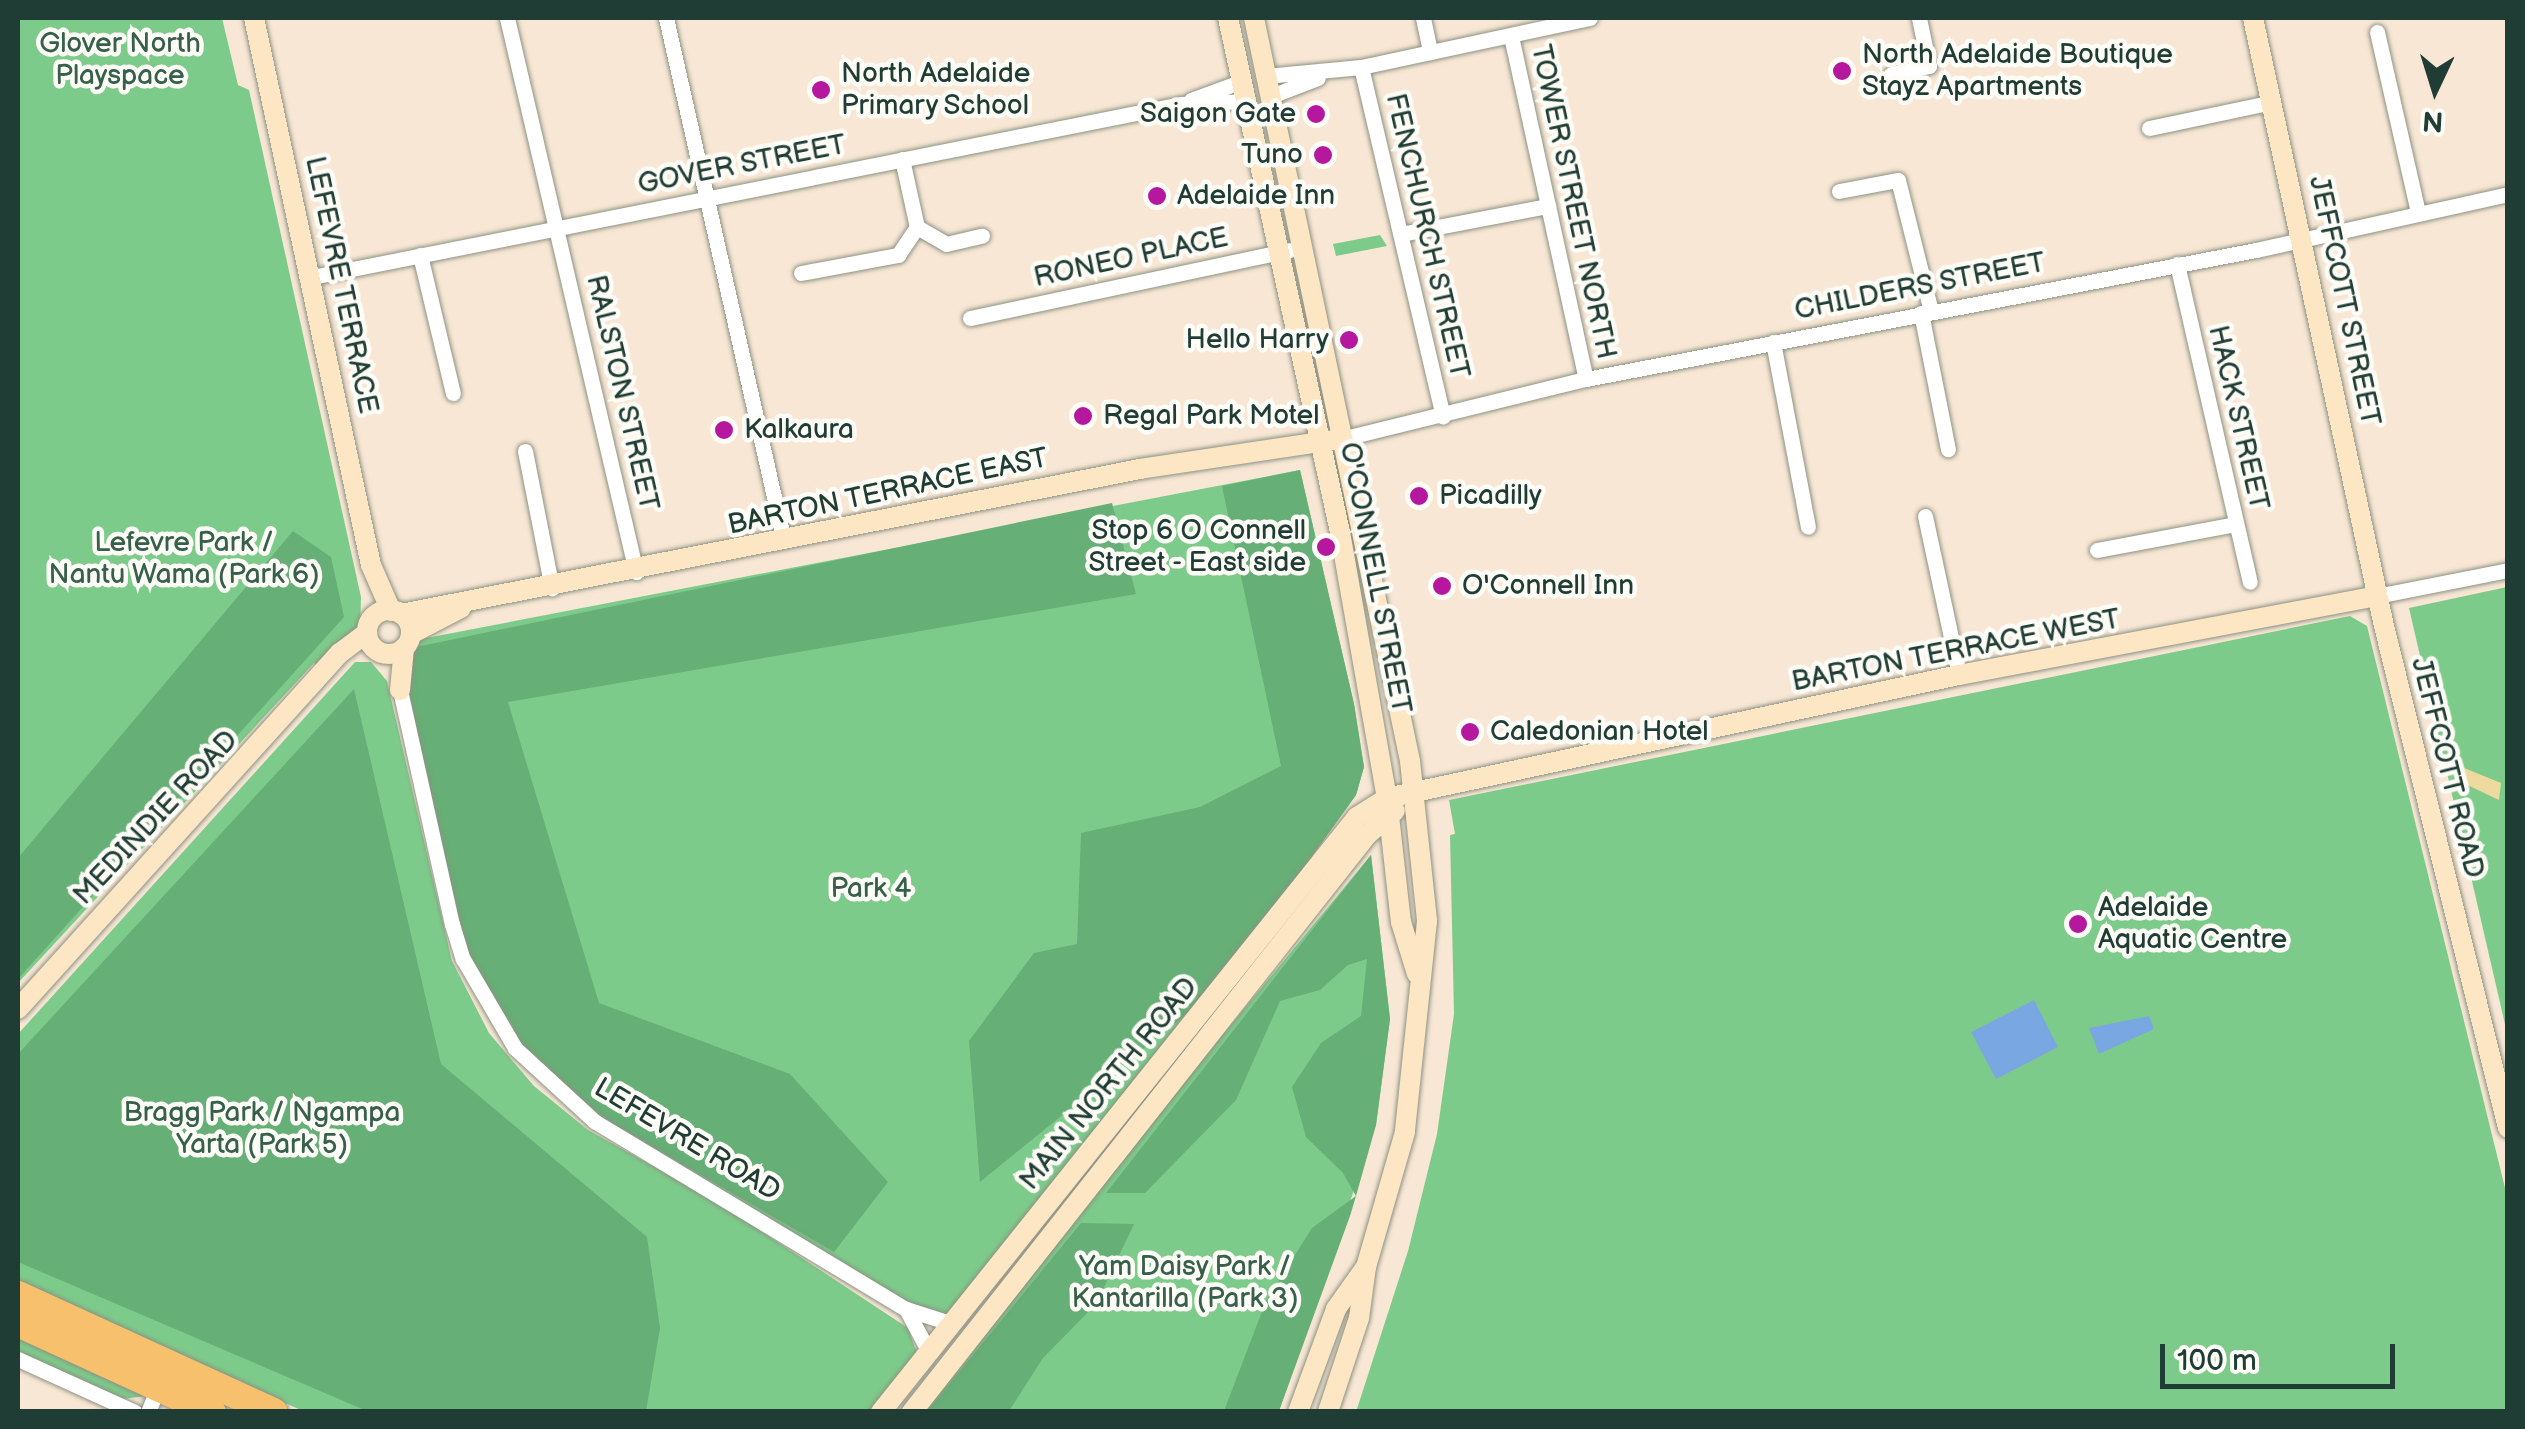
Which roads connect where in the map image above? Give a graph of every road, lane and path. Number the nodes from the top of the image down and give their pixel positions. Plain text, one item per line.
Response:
1 (254, 18) edge
2 (507, 18) edge
3 (666, 18) edge
4 (1228, 18) edge
5 (1254, 18) edge
6 (1422, 18) edge
7 (1499, 18) edge
8 (1590, 18) edge
9 (1919, 18) edge
10 (2253, 18) edge
11 (2377, 32) dead end
12 (1507, 36) junction
13 (1430, 52) junction
14 (1362, 67) junction
15 (1891, 74) dead end
16 (1268, 86) junction
17 (1244, 91) junction
18 (2272, 102) junction
19 (2149, 128) dead end
20 (902, 160) junction
21 (1840, 192) dead end
22 (2508, 194) edge
23 (707, 198) junction
24 (1548, 206) junction
25 (2418, 212) junction
26 (559, 226) junction
27 (917, 227) junction
28 (1401, 234) junction
29 (982, 236) dead end
30 (2302, 237) junction
31 (1302, 247) junction
32 (1280, 252) junction
33 (420, 255) junction
34 (2177, 264) junction
35 (802, 273) dead end
36 (312, 277) junction
37 (1926, 312) junction
38 (970, 318) dead end
39 (1772, 342) junction
40 (1586, 379) junction
41 (453, 394) dead end
42 (1443, 416) junction
43 (1344, 438) junction
44 (1322, 443) junction
45 (1948, 449) dead end
46 (525, 451) dead end
47 (1925, 516) dead end
48 (2236, 524) junction
49 (1808, 527) dead end
50 (784, 542) junction
51 (2097, 550) dead end
52 (2508, 570) edge
53 (636, 572) junction
54 (2250, 582) dead end
55 (552, 588) junction
56 (2377, 596) junction
57 (388, 633) junction
58 (1960, 675) junction
59 (400, 690) joint
60 (1416, 793) junction
61 (1388, 807) junction
62 (1421, 986) junction
63 (18, 1008) edge
64 (2508, 1128) edge
65 (1366, 1267) junction
66 (19, 1305) edge
67 (906, 1310) junction
68 (953, 1324) junction
69 (930, 1352) junction
70 (18, 1358) edge
71 (153, 1399) edge
72 (135, 1412) edge
73 (212, 1412) edge
74 (274, 1412) edge
75 (881, 1412) edge
76 (912, 1412) edge
77 (1298, 1412) edge
78 (1328, 1412) edge

1 - 36 main road, LEFEVRE TERRACE
2 - 26 street, RALSTON STREET
3 - 23 street
4 - 17 main road, O'CONNELL STREET
5 - 16 main road, O'CONNELL STREET
6 - 13 street
7 - 12 street, TOWER STREET NORTH
8 - 12 street
9 - 15 street
10 - 18 main road, JEFFCOTT STREET
11 - 25 street
12 - 13 street
12 - 24 street, TOWER STREET NORTH
13 - 14 street
14 - 16 street
14 - 28 street, FENCHURCH STREET
16 - 17 main road
16 - 31 main road, O'CONNELL STREET
17 - 20 street, GOVER STREET
17 - 32 main road, O'CONNELL STREET
18 - 19 street
18 - 30 main road, JEFFCOTT STREET
20 - 23 street, GOVER STREET
20 - 27 street
21 - 37 street
22 - 25 street, CHILDERS STREET
23 - 26 street, GOVER STREET
23 - 50 street
24 - 28 street
24 - 40 street, TOWER STREET NORTH
25 - 30 street, CHILDERS STREET
26 - 33 street, GOVER STREET
26 - 53 street, RALSTON STREET
27 - 29 street
27 - 35 street
28 - 42 street, FENCHURCH STREET
30 - 34 street, CHILDERS STREET
30 - 56 main road, JEFFCOTT STREET
31 - 32 street, RONEO PLACE
31 - 43 main road, O'CONNELL STREET
32 - 38 street, RONEO PLACE
32 - 44 main road, O'CONNELL STREET
33 - 36 street, GOVER STREET
33 - 41 street
34 - 37 street, CHILDERS STREET
34 - 48 street, HACK STREET
36 - 57 main road, LEFEVRE TERRACE
37 - 39 street, CHILDERS STREET
37 - 45 street
39 - 40 street, CHILDERS STREET
39 - 49 street
40 - 42 street, CHILDERS STREET
42 - 43 street, CHILDERS STREET
43 - 44 main road, BARTON TERRACE EAST
43 - 60 main road, O'CONNELL STREET
44 - 50 main road, BARTON TERRACE EAST
44 - 61 main road, O'CONNELL STREET
46 - 55 street
47 - 58 street
48 - 51 street
48 - 54 street, HACK STREET
50 - 53 main road, BARTON TERRACE EAST
52 - 56 street, BARTON TERRACE WEST
53 - 55 main road, BARTON TERRACE EAST
55 - 57 main road, BARTON TERRACE EAST
56 - 58 main road, BARTON TERRACE WEST
56 - 64 main road, JEFFCOTT ROAD
57 - 59 main road, LEFEVRE ROAD
57 - 63 main road, MEDINDIE ROAD
58 - 60 main road, BARTON TERRACE WEST
59 - 67 street, LEFEVRE ROAD
60 - 61 main road
60 - 62 main road, O'CONNELL STREET
61 - 62 main road, O'CONNELL STREET
61 - 68 main road, MAIN NORTH ROAD
61 - 76 main road, MAIN NORTH ROAD
62 - 65 main road, O'CONNELL STREET
65 - 77 main road
65 - 78 main road
66 - 71 highway
66 - 74 highway
67 - 68 street, LEFEVRE ROAD
67 - 69 street, LEFEVRE ROAD
68 - 69 main road, MAIN NORTH ROAD
69 - 75 main road, MAIN NORTH ROAD
70 - 72 street
71 - 73 highway

